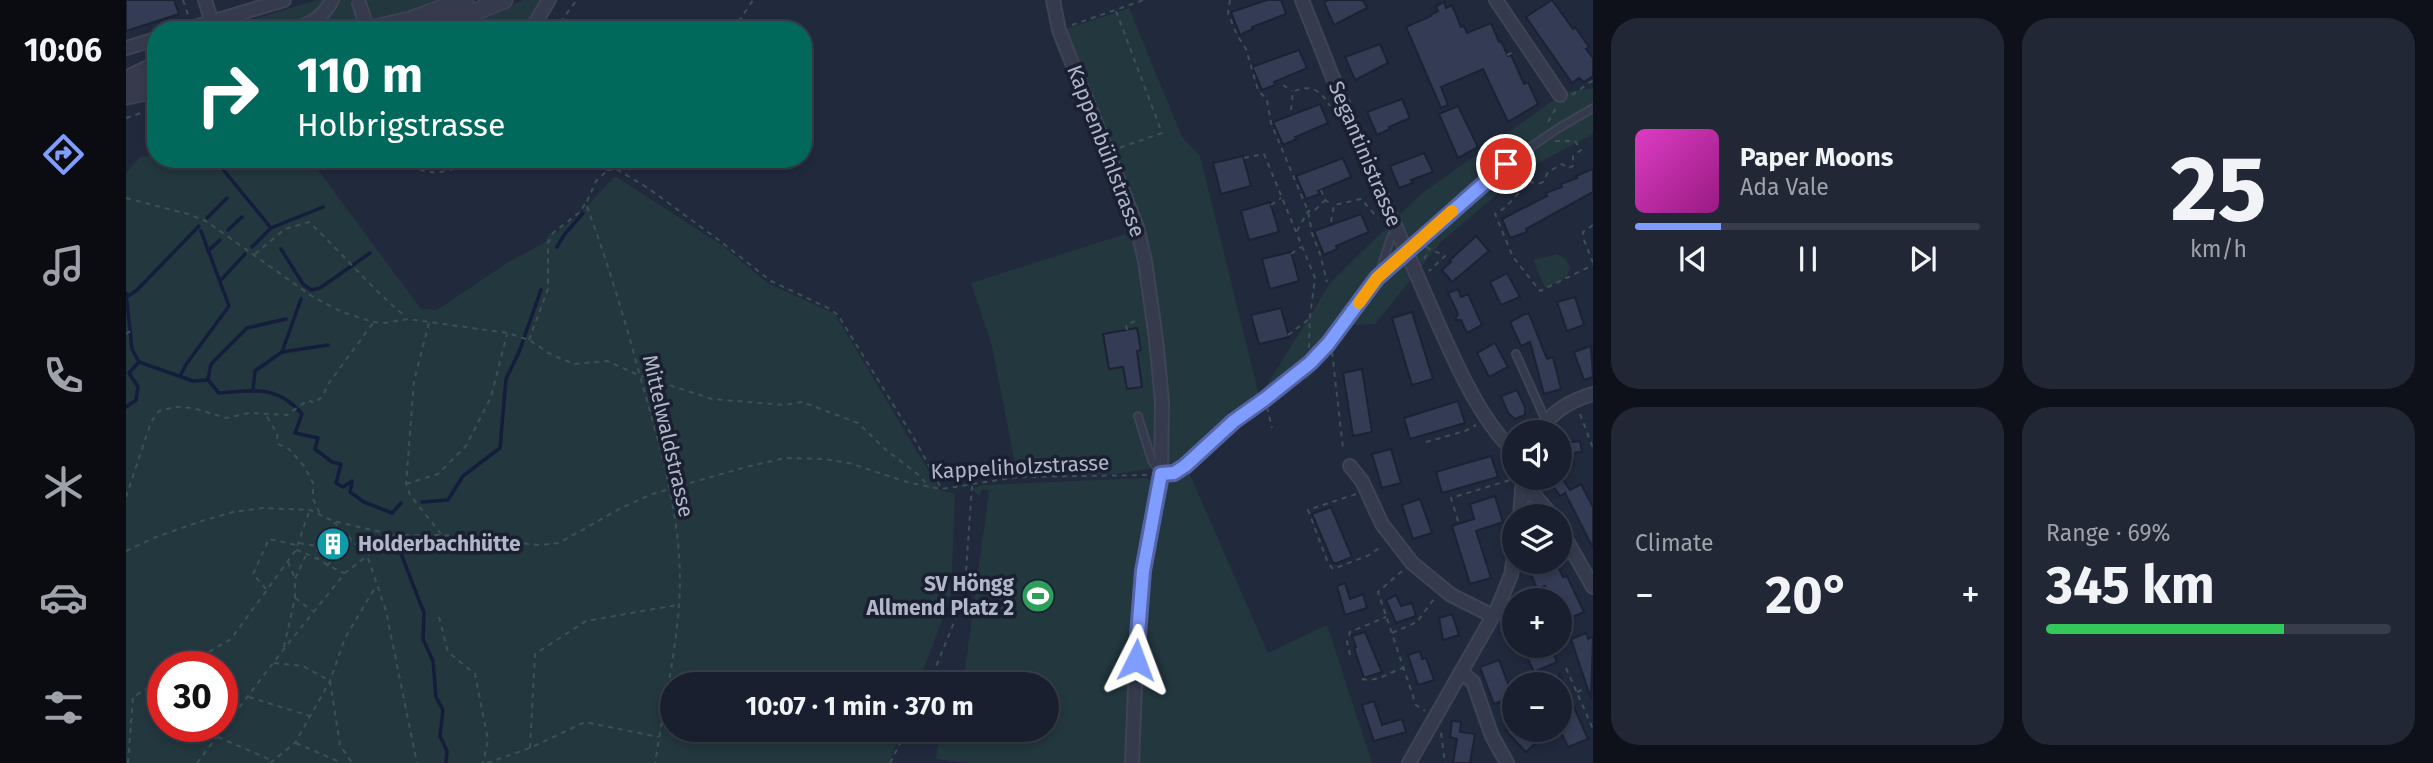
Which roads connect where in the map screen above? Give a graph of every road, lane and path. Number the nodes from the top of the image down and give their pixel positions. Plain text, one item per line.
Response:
1 (183, 0) edge
2 (205, 0) edge
3 (284, 0) edge
4 (332, 0) edge
5 (358, 0) edge
6 (465, 0) edge
7 (504, 0) edge
8 (549, 0) edge
9 (577, 0) edge
10 (753, 0) edge
11 (1053, 0) edge
12 (1144, 0) edge
13 (1230, 0) edge
14 (1303, 0) edge
15 (1496, 0) edge
16 (1116, 10) junction
17 (188, 15) dead end
18 (212, 21) edge
19 (215, 21) edge
20 (314, 21) edge
21 (364, 21) edge
22 (406, 21) edge
23 (452, 21) edge
24 (536, 21) edge
25 (561, 21) edge
26 (739, 21) edge
27 (1059, 30) junction
28 (147, 42) edge
29 (126, 48) edge
30 (1521, 49) dead end
31 (1507, 55) dead end
32 (147, 68) edge
33 (147, 76) edge
34 (1591, 77) edge
35 (126, 79) edge
36 (1283, 86) dead end
37 (1293, 92) junction
38 (1563, 99) junction
39 (1334, 105) dead end
40 (1593, 108) edge
41 (1291, 110) dead end
42 (147, 111) edge
43 (126, 118) edge
44 (1544, 139) junction
45 (1108, 152) junction
46 (1244, 158) dead end
47 (416, 168) edge
48 (456, 168) edge
49 (603, 168) edge
50 (609, 168) edge
51 (606, 170) junction
52 (1321, 190) dead end
53 (126, 198) edge
54 (1282, 198) junction
55 (1325, 200) junction
56 (586, 204) junction
57 (1271, 205) dead end
58 (1334, 205) junction
59 (1308, 211) junction
60 (1382, 217) dead end
61 (1331, 222) dead end
62 (1593, 225) edge
63 (1296, 232) junction
64 (1399, 234) junction
65 (1302, 246) junction
66 (1292, 254) dead end
67 (254, 255) junction
68 (1425, 258) dead end
69 (1593, 264) edge
70 (1426, 274) dead end
71 (1377, 278) junction
72 (1327, 282) dead end
73 (1144, 317) dead end
74 (1310, 318) junction
75 (408, 319) junction
76 (373, 322) junction
77 (429, 322) junction
78 (1127, 330) dead end
79 (131, 331) dead end
80 (508, 333) junction
81 (126, 334) edge
82 (1288, 335) dead end
83 (529, 340) junction
84 (1328, 344) junction
85 (1516, 354) dead end
86 (1310, 363) junction
87 (640, 376) junction
88 (1593, 394) edge
89 (1265, 399) junction
90 (1577, 406) dead end
91 (266, 416) junction
92 (1138, 416) dead end
93 (1546, 420) edge
94 (1547, 420) edge
95 (1480, 423) dead end
96 (1272, 428) dead end
97 (1502, 436) edge
98 (1426, 442) dead end
99 (1343, 448) dead end
100 (1593, 448) edge
101 (1350, 466) dead end
102 (1161, 474) junction
103 (406, 484) junction
104 (973, 485) junction
105 (1502, 486) edge
106 (929, 488) junction
107 (670, 489) junction
108 (941, 489) junction
109 (1529, 490) edge
110 (1356, 494) dead end
111 (126, 496) edge
112 (1542, 504) edge
113 (310, 510) junction
114 (320, 515) junction
115 (333, 521) junction
116 (1458, 521) dead end
117 (338, 526) junction
118 (394, 535) junction
119 (442, 535) junction
120 (352, 540) junction
121 (298, 544) junction
122 (1384, 544) dead end
123 (317, 547) junction
124 (296, 550) junction
125 (1572, 550) edge
126 (126, 551) edge
127 (307, 553) junction
128 (367, 555) junction
129 (318, 559) junction
130 (288, 561) junction
131 (327, 566) junction
132 (1408, 567) dead end
133 (345, 573) junction
134 (1511, 574) edge
135 (295, 579) junction
136 (377, 584) junction
137 (1593, 587) edge
138 (267, 590) junction
139 (1438, 592) dead end
140 (295, 598) junction
141 (679, 605) junction
142 (314, 612) junction
143 (1493, 616) junction
144 (439, 617) dead end
145 (1387, 617) junction
146 (1392, 633) junction
147 (283, 650) junction
148 (210, 651) edge
149 (1350, 655) dead end
150 (273, 663) junction
151 (1404, 668) junction
152 (1566, 668) dead end
153 (934, 672) edge
154 (1461, 672) junction
155 (1362, 679) dead end
156 (330, 681) junction
157 (147, 689) edge
158 (1585, 689) dead end
159 (1577, 692) junction
160 (248, 697) junction
161 (238, 710) edge
162 (1429, 713) dead end
163 (310, 716) junction
164 (1441, 729) dead end
165 (1593, 729) edge
166 (659, 737) junction
167 (214, 742) edge
168 (229, 742) edge
169 (901, 742) edge
170 (295, 743) junction
171 (530, 748) junction
172 (271, 762) edge
173 (128, 763) edge
174 (197, 763) edge
175 (342, 763) edge
176 (352, 763) edge
177 (417, 763) edge
178 (485, 763) edge
179 (655, 763) edge
180 (890, 763) edge
181 (1132, 763) edge
182 (1409, 763) edge
183 (1445, 763) edge
184 (1507, 763) edge

1 - 17 path
2 - 18 street
3 - 19 street
4 - 20 street
5 - 21 street, bridge
6 - 22 street
7 - 23 street
8 - 24 street
9 - 25 path
10 - 26 path
11 - 27 street, Kappenbühlstrasse
12 - 16 path
13 - 59 path
14 - 64 street, Segantinistrasse
15 - 38 street
16 - 27 path
16 - 45 path
27 - 45 street, Kappenbühlstrasse
28 - 29 street
30 - 31 path
32 - 35 street
33 - 35 street
34 - 38 path
36 - 37 path
37 - 39 path
37 - 41 path
38 - 44 path
40 - 44 lane
42 - 43 path
44 - 69 path
44 - 71 lane
45 - 102 street, Kappenbühlstrasse
46 - 54 path
47 - 48 path
49 - 51 path
50 - 51 path
51 - 56 path
51 - 108 path
52 - 55 path
53 - 67 path
54 - 57 path
54 - 63 path
55 - 58 path
55 - 59 path
56 - 83 path
56 - 87 path, Mittelwaldstrasse
58 - 60 path
58 - 61 path
59 - 63 path
59 - 72 path
62 - 69 path
63 - 65 path
64 - 71 lane
64 - 97 street, Segantinistrasse, bridge
65 - 66 path
65 - 74 path
67 - 75 path
67 - 76 path
68 - 70 path
71 - 84 lane
73 - 78 path
74 - 82 path
74 - 86 path
75 - 76 path
75 - 77 path
76 - 91 path
77 - 80 path
77 - 103 path
79 - 81 path
80 - 83 path
80 - 103 path
83 - 87 path
84 - 86 lane
84 - 99 path
85 - 93 lane
86 - 89 lane
87 - 106 path
87 - 107 path, Mittelwaldstrasse
88 - 94 street
89 - 96 path
89 - 102 lane
90 - 100 path
91 - 111 path
91 - 114 path
92 - 102 lane
95 - 98 path
101 - 143 street
102 - 104 path, Kappeliholzstrasse
102 - 181 street, Kappenbühlstrasse
103 - 119 path
104 - 108 path, Kappeliholzstrasse
104 - 153 path
105 - 116 path
106 - 107 path, Kappeliholzstrasse
106 - 108 path, Kappeliholzstrasse
107 - 119 path, Kappeliholzstrasse
107 - 141 path, Mittelwaldstrasse
109 - 112 street
110 - 122 path
113 - 114 path
113 - 121 path
113 - 126 path
114 - 115 path
115 - 117 path
115 - 118 path, Kappeliholzstrasse
117 - 120 path
117 - 123 path
118 - 119 path, Kappeliholzstrasse
118 - 128 path
120 - 128 path
120 - 131 path
121 - 123 path
121 - 124 path
121 - 138 path
123 - 129 path
124 - 127 path
124 - 130 path
125 - 137 street
127 - 129 path
127 - 135 path
128 - 133 path
128 - 136 path
129 - 131 path
130 - 135 path
130 - 138 path
131 - 133 path
132 - 145 path
133 - 142 path
134 - 143 street
135 - 140 path
136 - 156 path
136 - 177 path
138 - 148 path
139 - 146 path
140 - 142 path
140 - 147 path
141 - 166 path, Mittelwaldstrasse
141 - 171 path
142 - 147 path
143 - 154 street
144 - 178 path
145 - 146 path
145 - 149 path
146 - 151 path
147 - 150 path
150 - 156 path
150 - 160 path
151 - 155 path
151 - 162 path
152 - 159 path
154 - 182 street
154 - 184 street
156 - 163 path
156 - 176 path
157 - 173 path
158 - 159 path
159 - 165 path
160 - 161 path
160 - 163 path
163 - 170 path
164 - 183 path
166 - 171 path
166 - 179 path, Mittelwaldstrasse
167 - 174 path
168 - 172 path
169 - 180 path
170 - 172 path
170 - 175 path
171 - 178 path

